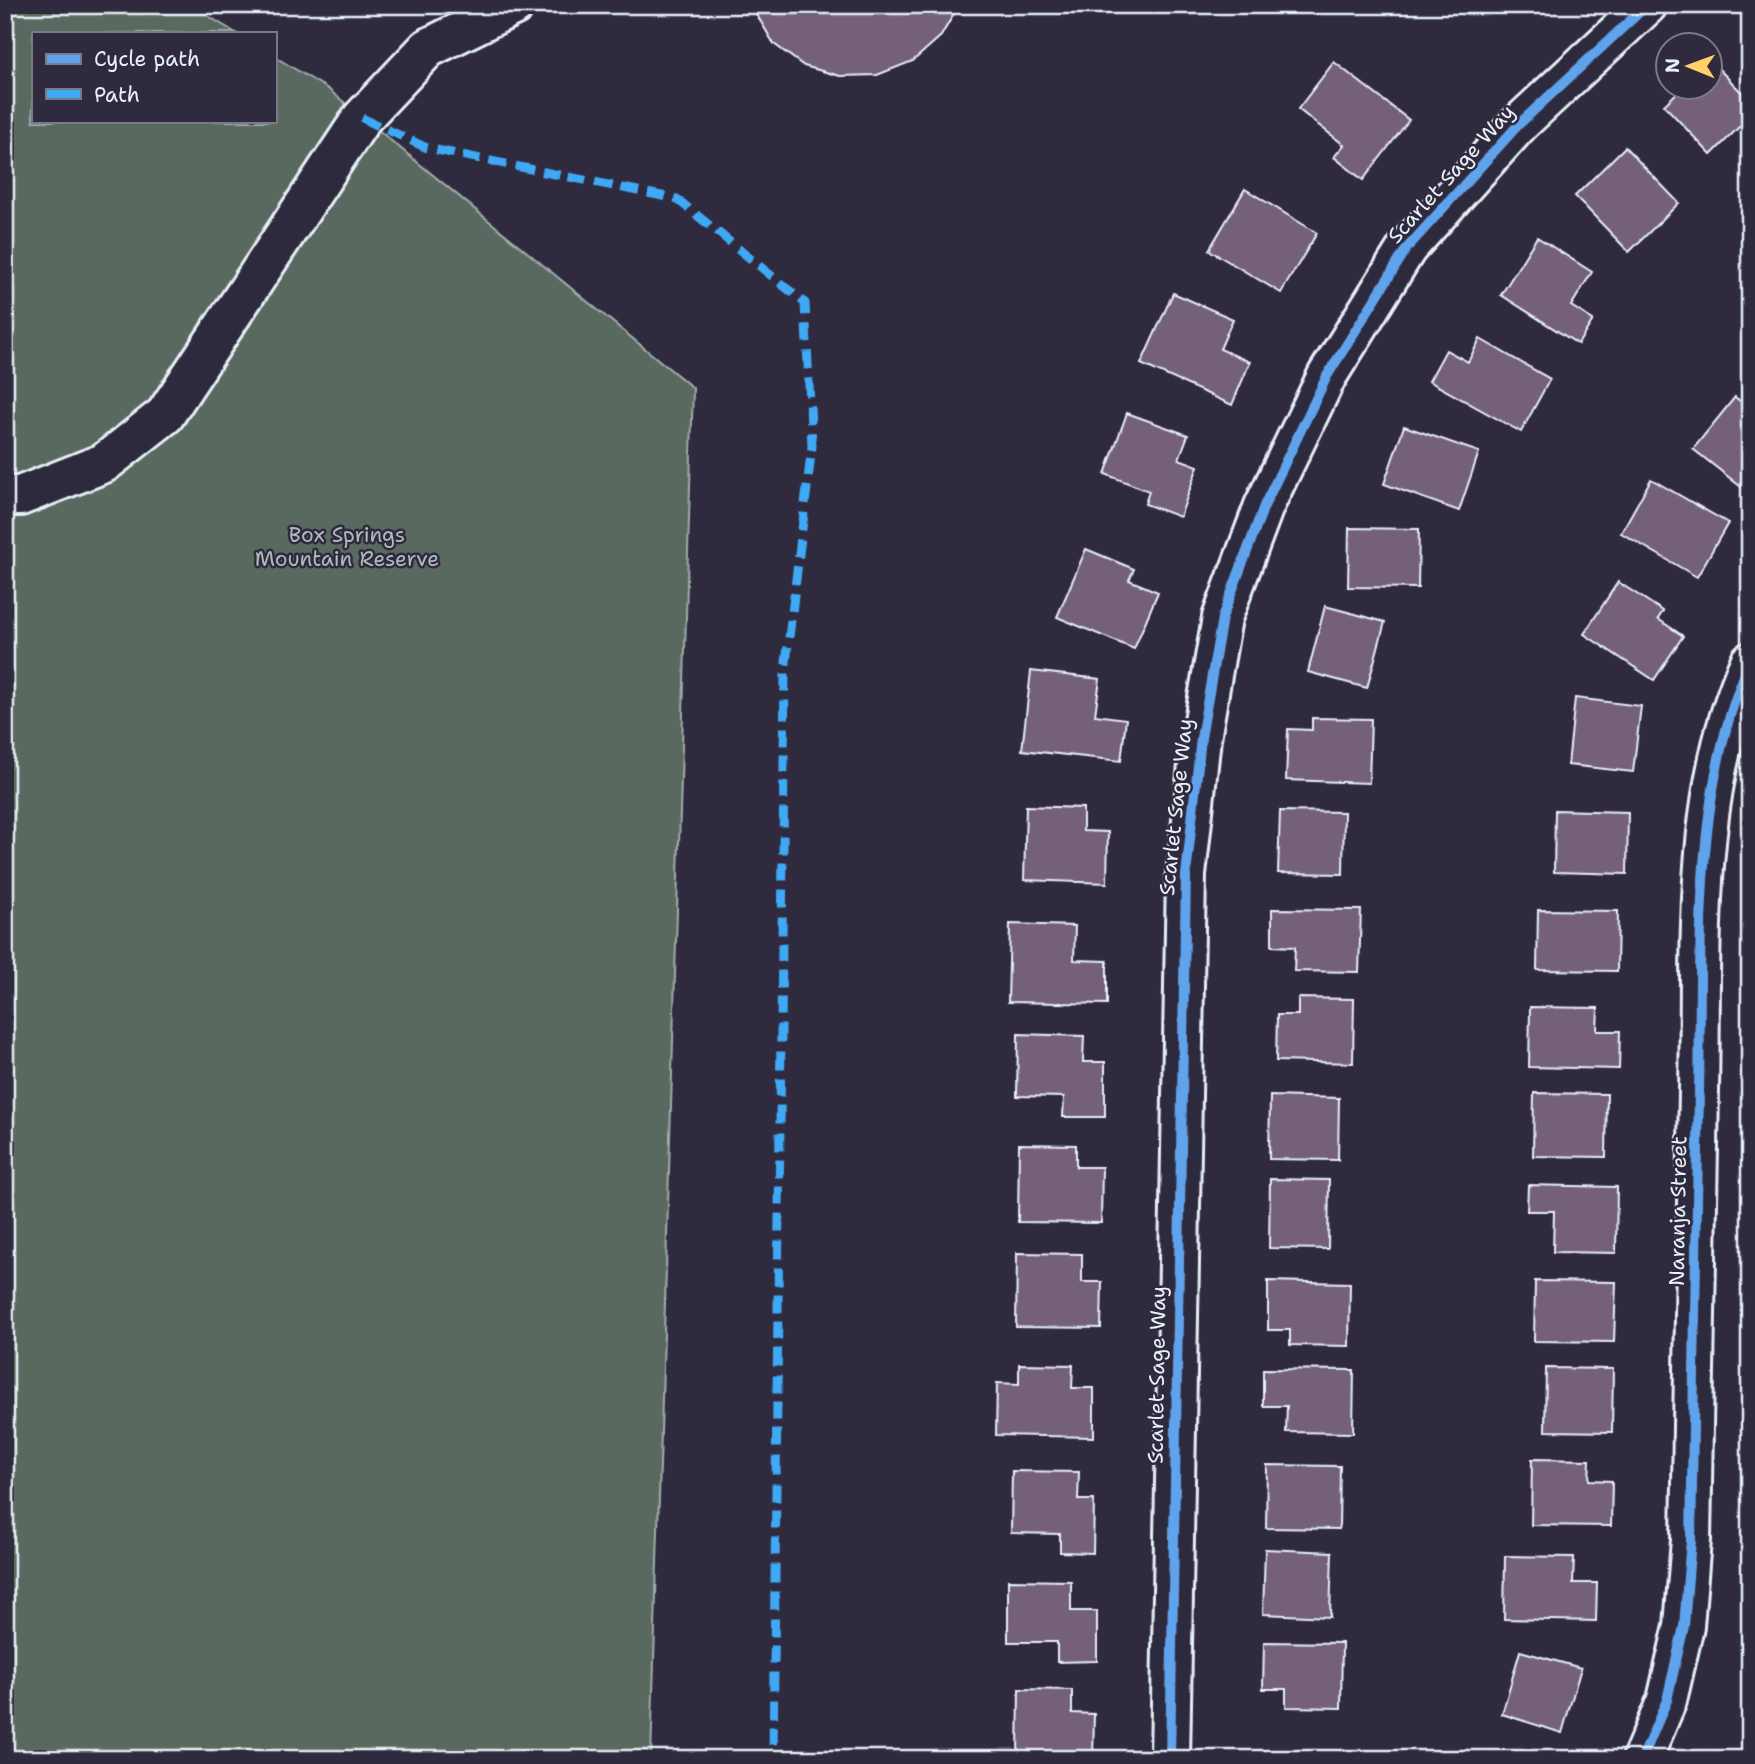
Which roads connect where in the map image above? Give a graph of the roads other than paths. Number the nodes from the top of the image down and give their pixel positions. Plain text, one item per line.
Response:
1 (515, 5) edge
2 (1647, 5) edge
3 (5, 496) edge
4 (1750, 662) edge
5 (1170, 1759) edge
6 (1642, 1759) edge

1 - 3 street
2 - 5 street, Scarlet Sage Way
4 - 6 street, Naranja Street

